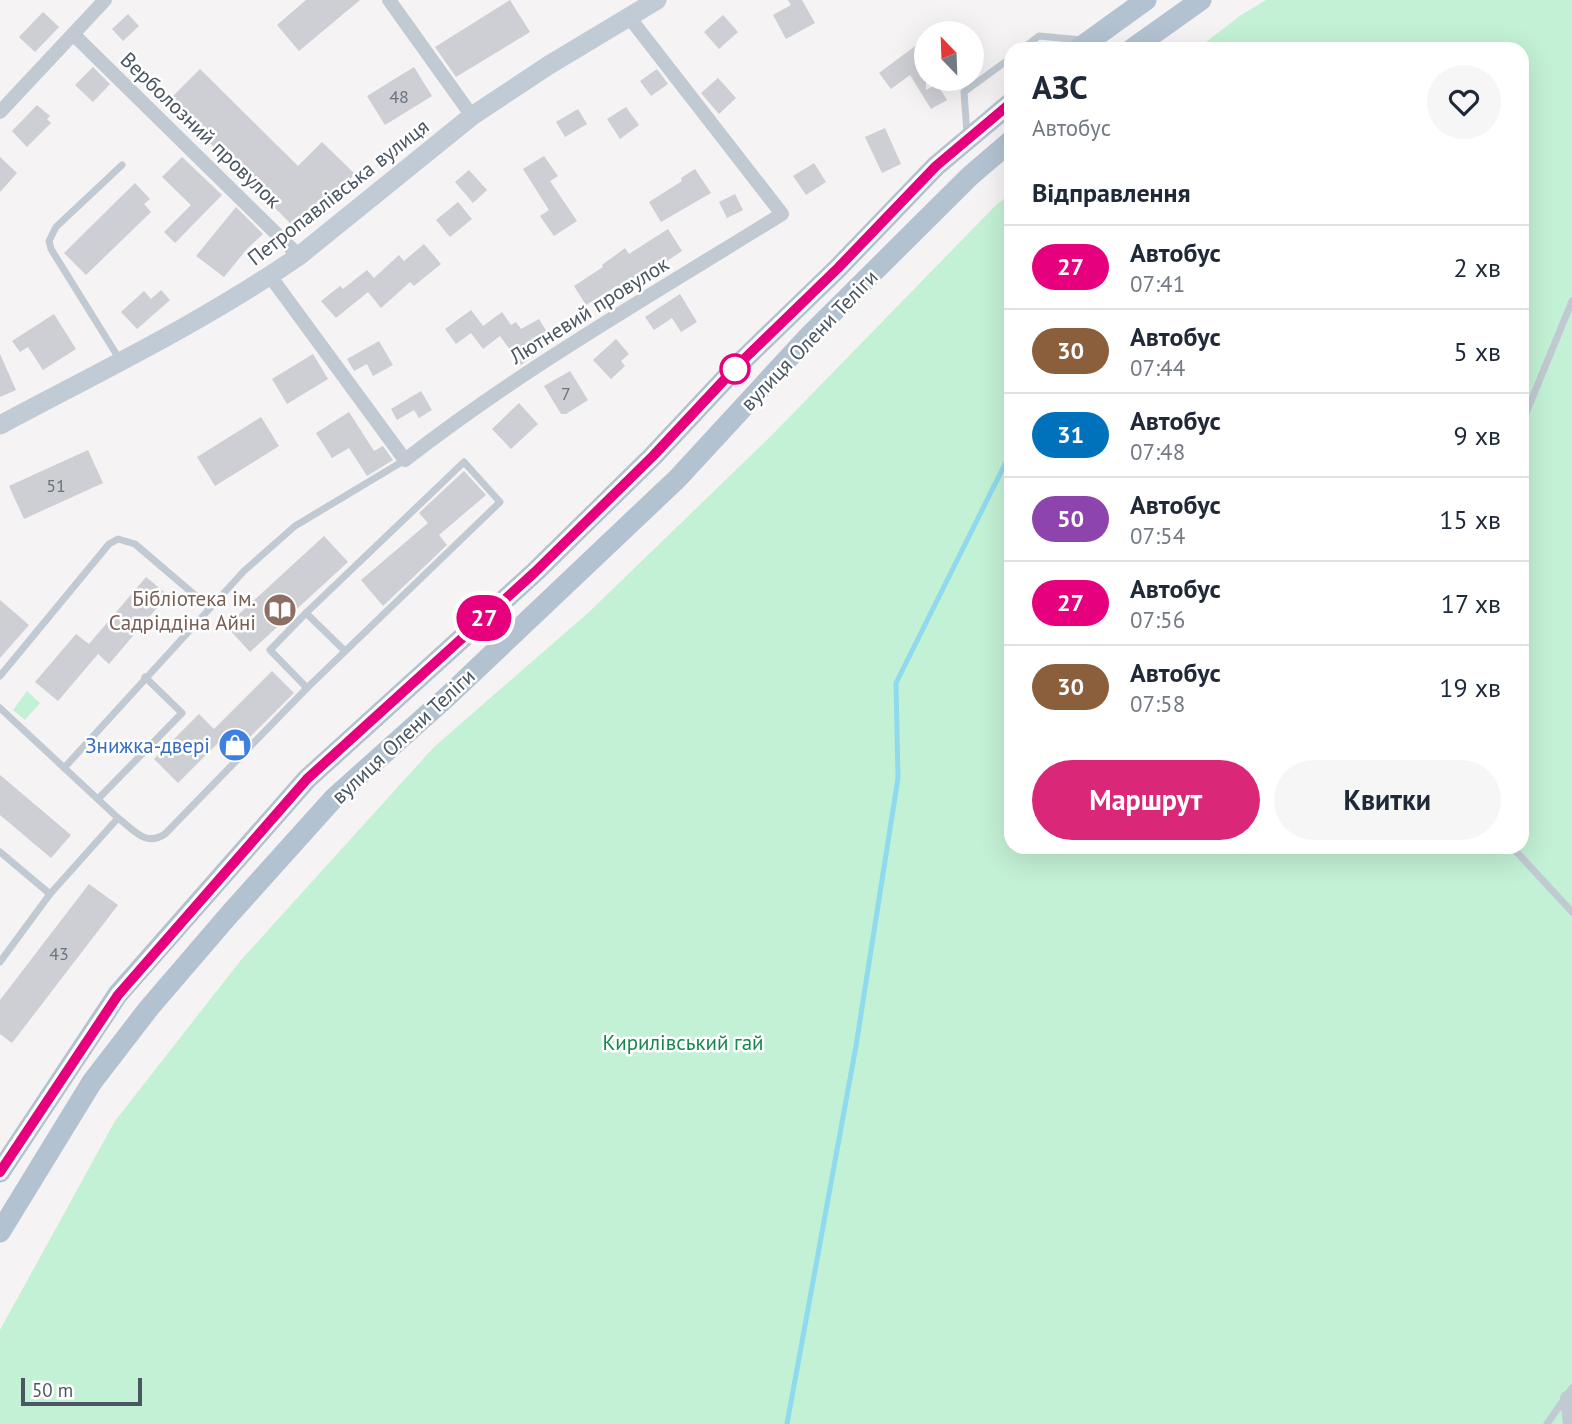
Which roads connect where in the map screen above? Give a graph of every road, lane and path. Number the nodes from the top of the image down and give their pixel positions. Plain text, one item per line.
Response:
1 (105, 0) edge
2 (389, 0) edge
3 (657, 0) edge
4 (1146, 0) edge
5 (1201, 0) edge
6 (629, 18) junction
7 (73, 34) junction
8 (1032, 42) edge
9 (1069, 42) edge
10 (1088, 42) edge
11 (1142, 42) edge
12 (1004, 63) edge
13 (1004, 108) edge
14 (0, 112) edge
15 (472, 116) junction
16 (967, 138) junction
17 (1004, 147) edge
18 (122, 165) dead end
19 (299, 256) junction
20 (270, 276) junction
21 (1572, 300) edge
22 (120, 360) junction
23 (1529, 406) edge
24 (0, 425) edge
25 (405, 460) junction
26 (210, 608) junction
27 (306, 613) junction
28 (345, 651) junction
29 (0, 676) edge
30 (145, 677) junction
31 (307, 688) junction
32 (0, 708) edge
33 (64, 768) junction
34 (98, 799) junction
35 (118, 818) junction
36 (0, 852) edge
37 (1518, 854) edge
38 (50, 894) junction
39 (1572, 912) edge
40 (0, 962) edge
41 (0, 1172) edge
42 (0, 1232) edge
43 (1570, 1393) edge
44 (1547, 1424) edge
45 (1570, 1424) edge

1 - 7 street
2 - 15 street
3 - 6 street, Петропавлівська вулиця
4 - 10 main road
5 - 11 main road
6 - 15 street, Петропавлівська вулиця
6 - 25 street, Лютневий провулок
7 - 14 street
7 - 19 street, Верболозний провулок
8 - 9 lane
12 - 16 lane
13 - 16 main road, вулиця Олени Теліги
15 - 19 street, Петропавлівська вулиця
16 - 41 main road, вулиця Олени Теліги
17 - 42 main road, вулиця Олени Теліги
18 - 22 lane
19 - 20 street, Петропавлівська вулиця
20 - 22 street, Петропавлівська вулиця
20 - 25 street
21 - 23 lane
22 - 24 street, Петропавлівська вулиця
25 - 26 lane
26 - 29 lane
26 - 30 lane
27 - 28 lane
27 - 28 lane
27 - 31 lane
28 - 31 lane
30 - 33 lane
30 - 34 lane
31 - 35 lane
32 - 33 lane
33 - 34 lane
34 - 35 lane
35 - 38 lane
36 - 38 lane
37 - 39 lane
38 - 40 lane
43 - 44 lane
43 - 45 street

